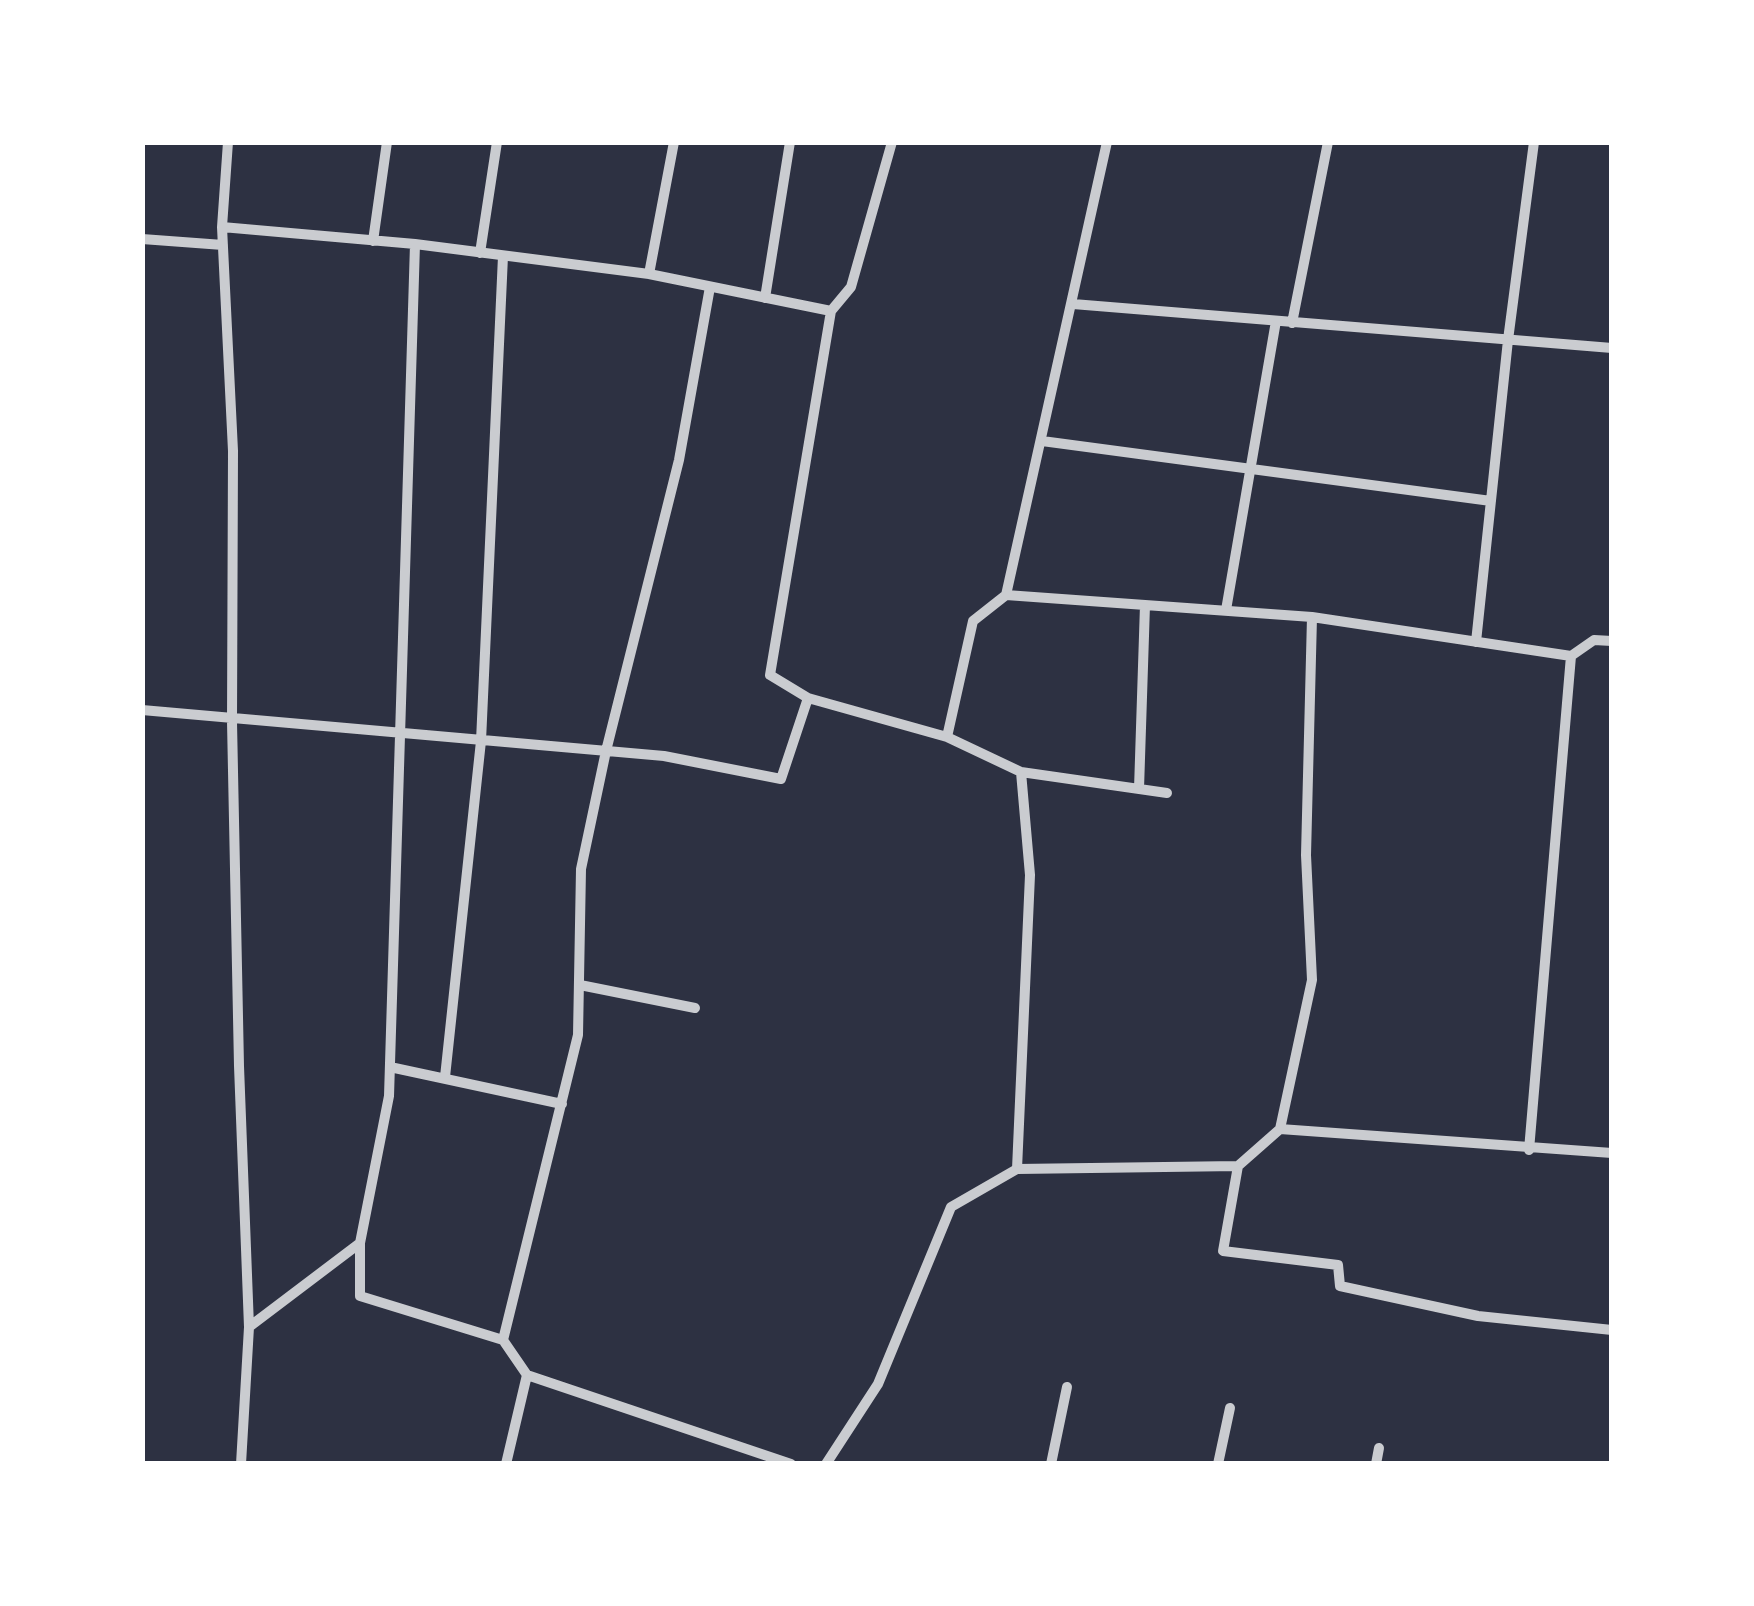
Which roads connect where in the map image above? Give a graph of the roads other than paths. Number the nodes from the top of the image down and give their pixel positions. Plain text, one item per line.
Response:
1 (228, 142) edge
2 (387, 142) edge
3 (497, 142) edge
4 (674, 142) edge
5 (790, 142) edge
6 (892, 142) edge
7 (1107, 142) edge
8 (1328, 142) edge
9 (1534, 142) edge
10 (222, 227) junction
11 (142, 239) edge
12 (373, 241) junction
13 (223, 244) junction
14 (415, 244) junction
15 (480, 253) junction
16 (503, 256) junction
17 (649, 274) junction
18 (710, 287) junction
19 (764, 298) junction
20 (1073, 304) junction
21 (831, 311) junction
22 (1276, 322) junction
23 (1292, 323) junction
24 (1508, 340) junction
25 (1612, 348) edge
26 (1042, 441) junction
27 (1251, 468) junction
28 (1491, 501) junction
29 (1006, 594) junction
30 (1145, 604) junction
31 (1226, 610) junction
32 (1312, 617) junction
33 (1612, 640) edge
34 (1476, 642) junction
35 (1571, 656) junction
36 (808, 698) junction
37 (142, 710) edge
38 (232, 720) junction
39 (399, 735) junction
40 (947, 737) junction
41 (482, 741) junction
42 (606, 751) junction
43 (1022, 772) junction
44 (1139, 789) junction
45 (1166, 793) dead end
46 (580, 985) junction
47 (695, 1008) dead end
48 (390, 1066) junction
49 (445, 1077) junction
50 (562, 1104) junction
51 (1280, 1129) junction
52 (1529, 1150) junction
53 (1612, 1153) edge
54 (1238, 1166) junction
55 (1017, 1169) junction
56 (360, 1244) junction
57 (249, 1327) junction
58 (1612, 1330) edge
59 (502, 1340) junction
60 (527, 1375) junction
61 (1067, 1387) dead end
62 (1230, 1408) dead end
63 (1379, 1448) dead end
64 (241, 1464) edge
65 (506, 1464) edge
66 (791, 1464) edge
67 (826, 1464) edge
68 (1051, 1464) edge
69 (1218, 1464) edge
70 (1376, 1464) edge

1 - 10 street
2 - 12 street
3 - 15 street
4 - 17 street
5 - 19 street
6 - 21 street
7 - 20 street
8 - 23 street
9 - 24 street
10 - 12 street
10 - 13 street
11 - 13 street
12 - 14 street
13 - 38 street
14 - 15 street
14 - 39 street
15 - 16 street
16 - 17 street
16 - 41 street
17 - 18 street
18 - 19 street
18 - 42 street
19 - 21 street
20 - 22 street
20 - 26 street
21 - 36 street
22 - 23 street
22 - 27 street
23 - 24 street
24 - 25 street
24 - 28 street
26 - 27 street
26 - 29 street
27 - 28 street
27 - 31 street
28 - 34 street
29 - 30 street
29 - 40 street
30 - 31 street
30 - 44 street
31 - 32 street
32 - 34 street
32 - 51 street
33 - 35 street
34 - 35 street
35 - 52 street
36 - 40 street
36 - 42 street
37 - 38 street
38 - 39 street
38 - 57 street
39 - 41 street
39 - 48 street
40 - 43 street
41 - 42 street
41 - 49 street
42 - 46 street
43 - 44 street
43 - 55 street
44 - 45 street
46 - 47 street
46 - 50 street
48 - 49 street
48 - 56 street
49 - 50 street
50 - 59 street
51 - 52 street
51 - 54 street
52 - 53 street
54 - 55 street
54 - 58 street
55 - 67 street
56 - 57 street
56 - 59 street
57 - 64 street
59 - 60 street
60 - 65 street
60 - 66 street
61 - 68 street
62 - 69 street
63 - 70 street

